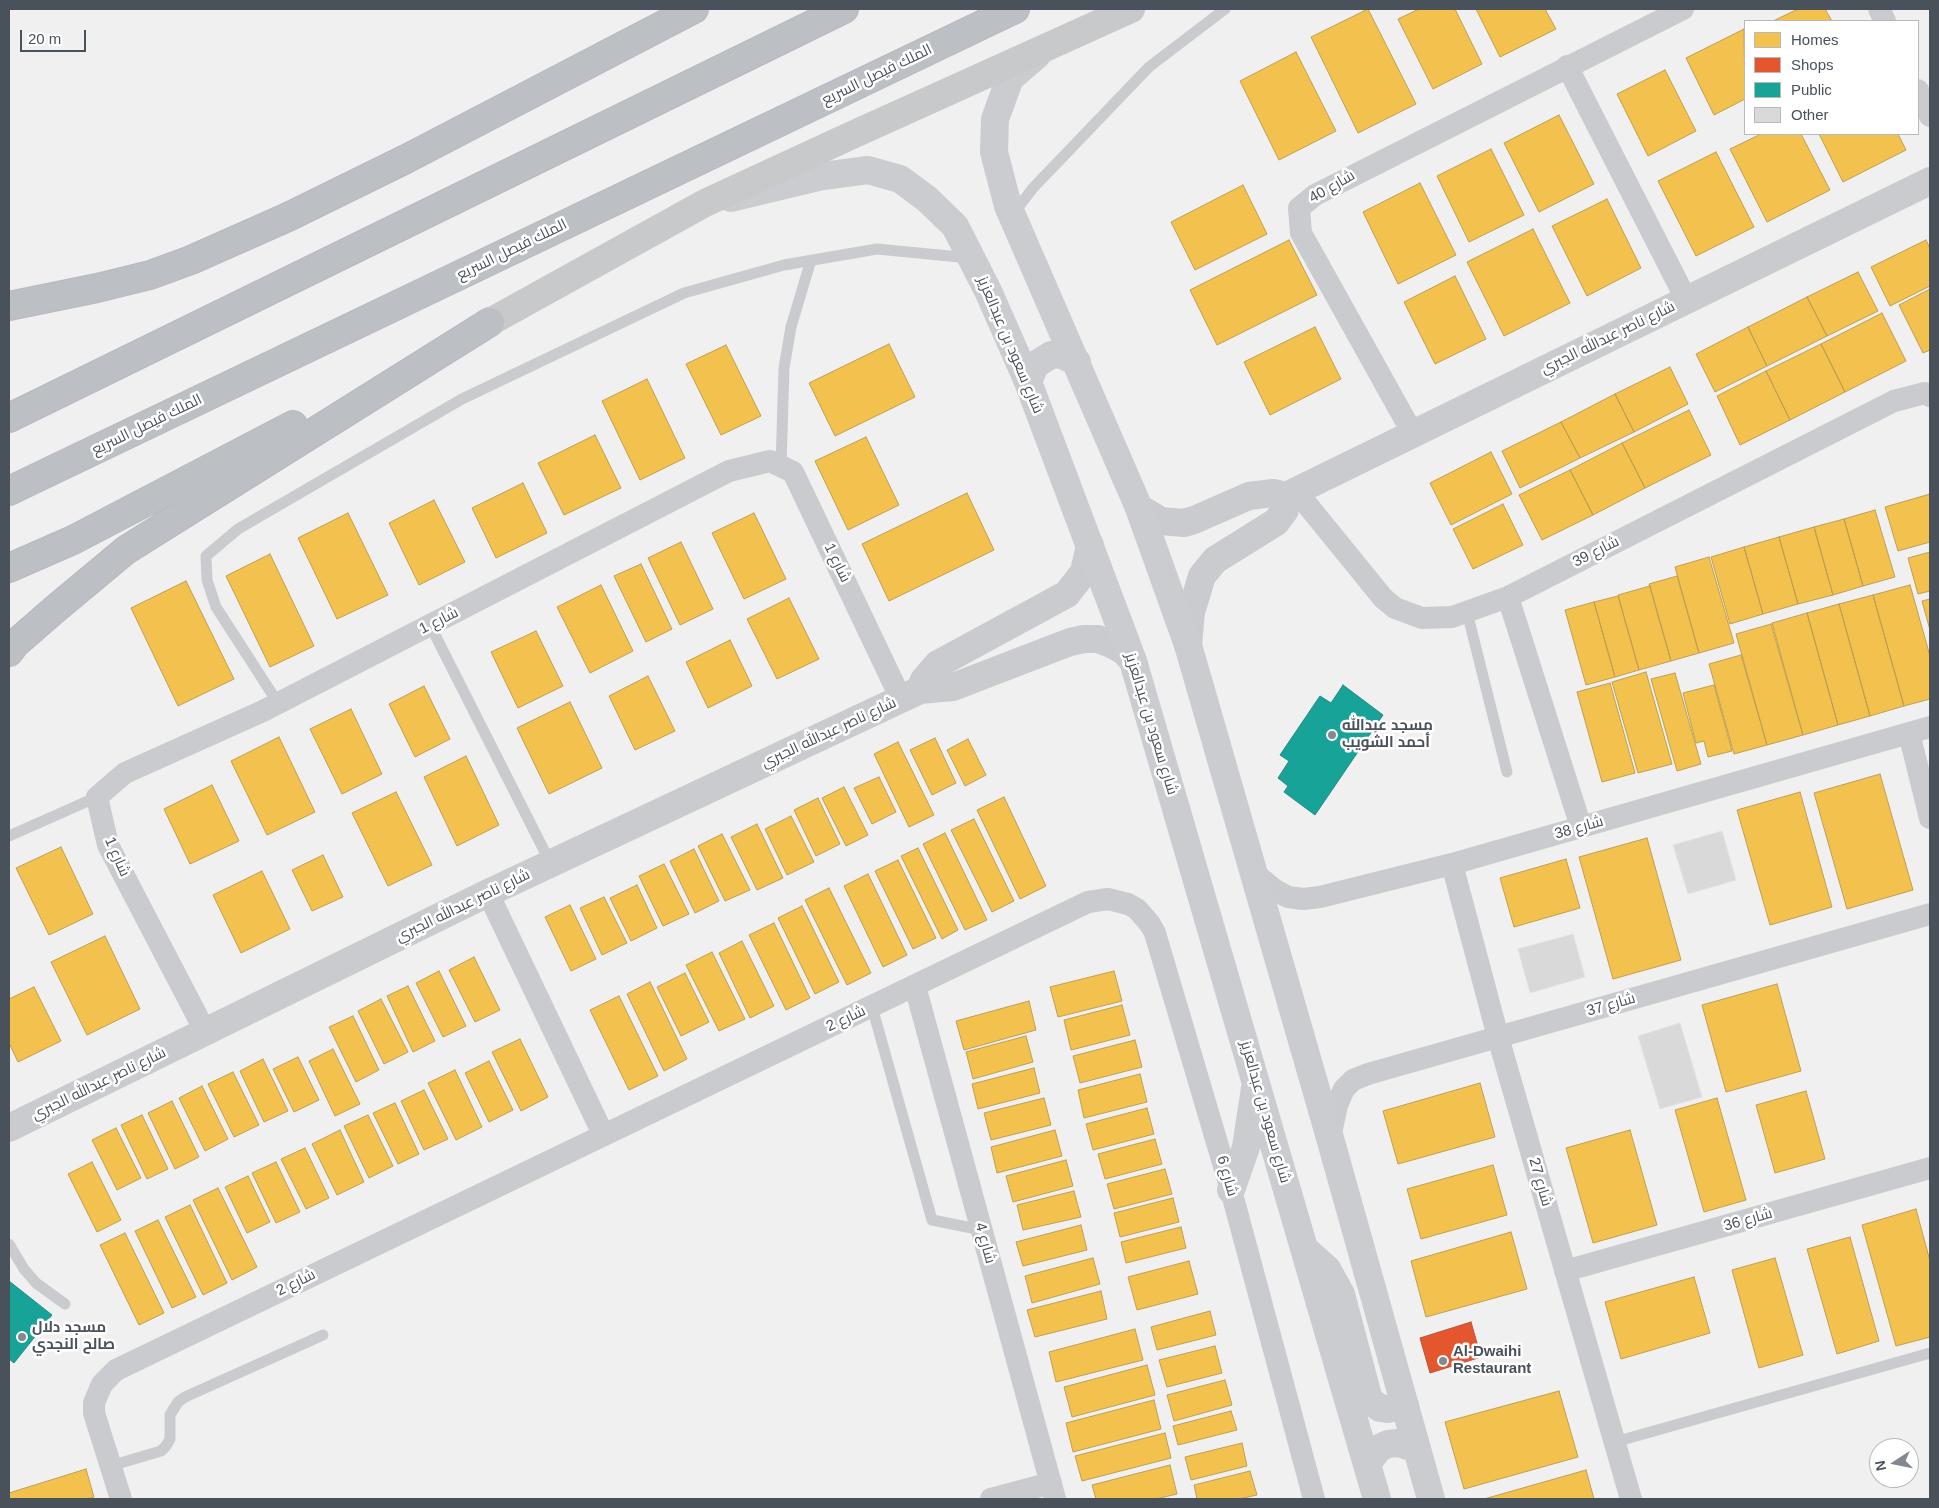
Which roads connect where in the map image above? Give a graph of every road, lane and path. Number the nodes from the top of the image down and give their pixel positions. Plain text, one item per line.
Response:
1 (694, 9) edge
2 (844, 9) edge
3 (1015, 9) edge
4 (1131, 9) edge
5 (1225, 9) edge
6 (1683, 9) edge
7 (1043, 50) junction
8 (1567, 66) junction
9 (1919, 92) edge
10 (1930, 116) edge
11 (1930, 181) edge
12 (705, 204) junction
13 (1012, 215) junction
14 (972, 258) junction
15 (811, 260) junction
16 (1686, 299) junction
17 (9, 306) edge
18 (490, 322) junction
19 (1077, 362) junction
20 (1028, 382) junction
21 (1930, 396) edge
22 (9, 418) edge
23 (1413, 434) junction
24 (781, 466) junction
25 (9, 491) edge
26 (1291, 493) junction
27 (1139, 508) junction
28 (1090, 544) junction
29 (9, 568) edge
30 (1508, 597) junction
31 (1466, 612) junction
32 (430, 625) junction
33 (1188, 645) junction
34 (9, 652) edge
35 (1133, 661) junction
36 (911, 694) junction
37 (278, 703) junction
38 (1930, 727) edge
39 (1909, 733) junction
40 (1507, 772) dead end
41 (96, 798) junction
42 (1930, 818) edge
43 (1581, 827) junction
44 (9, 836) edge
45 (551, 864) junction
46 (1452, 864) junction
47 (1253, 872) junction
48 (488, 893) junction
49 (1088, 902) joint
50 (1930, 914) edge
51 (915, 986) junction
52 (872, 1007) junction
53 (205, 1031) junction
54 (1498, 1037) junction
55 (1256, 1079) junction
56 (9, 1128) edge
57 (603, 1134) junction
58 (1330, 1138) junction
59 (1930, 1168) edge
60 (1231, 1190) junction
61 (982, 1230) junction
62 (9, 1244) edge
63 (1306, 1251) junction
64 (1565, 1271) junction
65 (65, 1304) dead end
66 (323, 1335) dead end
67 (1930, 1353) edge
68 (1405, 1405) junction
69 (1615, 1442) junction
70 (1417, 1449) junction
71 (1367, 1464) junction
72 (110, 1466) junction
73 (1053, 1491) edge
74 (121, 1499) edge
75 (991, 1499) edge
76 (1314, 1499) edge
77 (1377, 1499) edge
78 (1431, 1499) edge
79 (1631, 1499) edge

1 - 17 highway
2 - 22 highway
3 - 25 highway, الملك فيصل السريع
4 - 7 main road
5 - 13 lane
6 - 8 street, شارع 40
7 - 12 main road
7 - 13 main road
8 - 16 street
8 - 23 street, شارع 40
9 - 10 street
11 - 16 street, شارع ناصر عبدالله الجبري
12 - 14 main road, شارع سعود بن عبدالعزيز
12 - 18 main road
13 - 19 main road
14 - 15 lane
14 - 20 main road, شارع سعود بن عبدالعزيز
15 - 24 lane
15 - 37 lane
16 - 23 street, شارع ناصر عبدالله الجبري
18 - 29 highway
18 - 34 highway
19 - 20 main road
19 - 27 main road
20 - 28 main road, شارع سعود بن عبدالعزيز
21 - 30 street, شارع 39
23 - 26 street, شارع ناصر عبدالله الجبري
24 - 32 street, شارع 1
24 - 36 street, شارع 1
26 - 27 street, شارع ناصر عبدالله الجبري
26 - 31 street, شارع 39
26 - 33 street
27 - 33 main road
28 - 35 main road, شارع سعود بن عبدالعزيز
28 - 36 street
30 - 31 street, شارع 39
30 - 43 street
31 - 40 lane
32 - 37 street, شارع 1
32 - 45 lane
33 - 47 main road
35 - 36 street, شارع ناصر عبدالله الجبري
35 - 55 main road, شارع سعود بن عبدالعزيز
36 - 45 street, شارع ناصر عبدالله الجبري
37 - 41 street, شارع 1
38 - 39 street, شارع 38
39 - 42 street
39 - 43 street, شارع 38
41 - 44 lane
41 - 53 street, شارع 1
43 - 46 street, شارع 38
45 - 48 street, شارع ناصر عبدالله الجبري
46 - 47 street, شارع 38
46 - 54 street, شارع 27
47 - 58 main road
48 - 53 street, شارع ناصر عبدالله الجبري
48 - 57 street
49 - 51 street, شارع 2
49 - 60 street, شارع 6
50 - 54 street, شارع 37
51 - 52 street, شارع 2
51 - 61 street, شارع 4
52 - 57 street, شارع 2
52 - 61 lane
53 - 56 street, شارع ناصر عبدالله الجبري
54 - 58 street, شارع 37
54 - 64 street, شارع 27
55 - 60 main road
55 - 63 main road, شارع سعود بن عبدالعزيز
57 - 72 street, شارع 2
58 - 68 main road
59 - 64 street, شارع 36
60 - 76 street, شارع 6
61 - 73 street, شارع 4
62 - 65 lane
63 - 68 main road
63 - 71 main road, شارع سعود بن عبدالعزيز
64 - 69 street, شارع 27
66 - 72 lane
67 - 69 lane
68 - 70 main road
69 - 79 street, شارع 27
70 - 71 main road
70 - 78 main road
71 - 77 main road, شارع سعود بن عبدالعزيز
72 - 74 street, شارع 2
73 - 75 street

